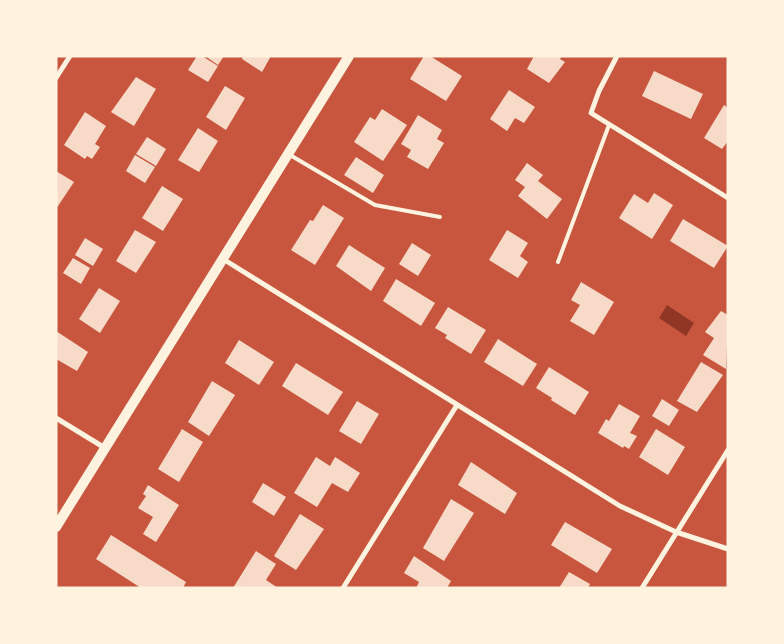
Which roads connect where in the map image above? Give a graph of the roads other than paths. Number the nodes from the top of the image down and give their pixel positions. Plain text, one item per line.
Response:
1 (70, 56) edge
2 (349, 56) edge
3 (617, 56) edge
4 (56, 78) edge
5 (608, 125) junction
6 (289, 154) junction
7 (728, 198) edge
8 (440, 217) dead end
9 (223, 259) junction
10 (558, 262) dead end
11 (457, 405) junction
12 (56, 418) edge
13 (105, 448) junction
14 (728, 450) edge
15 (56, 527) edge
16 (676, 532) junction
17 (728, 549) edge
18 (343, 588) edge
19 (642, 588) edge

1 - 4 street
2 - 6 main road
3 - 5 street
5 - 7 street
5 - 10 lane
6 - 8 lane
6 - 9 main road
9 - 11 street
9 - 13 main road
11 - 16 street
11 - 18 street
12 - 13 street
13 - 15 main road
14 - 16 street
16 - 17 street
16 - 19 street

